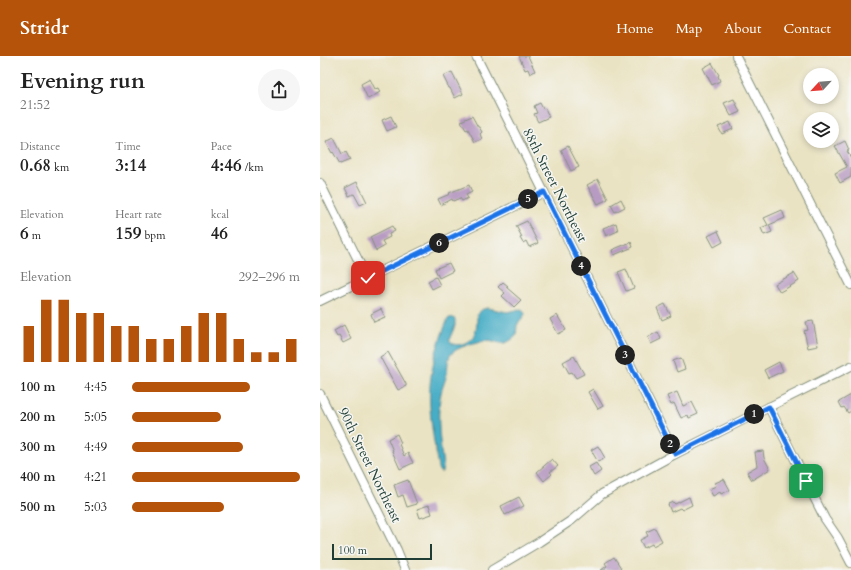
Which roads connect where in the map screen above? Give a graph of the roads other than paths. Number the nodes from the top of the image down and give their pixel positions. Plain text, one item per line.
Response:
1 (476, 56) edge
2 (736, 56) edge
3 (320, 183) edge
4 (544, 192) junction
5 (368, 278) junction
6 (851, 285) edge
7 (320, 301) edge
8 (851, 366) edge
9 (320, 394) edge
10 (769, 407) junction
11 (675, 454) junction
12 (851, 562) edge
13 (405, 570) edge
14 (492, 570) edge

1 - 4 street, 88th Street Northeast
2 - 6 street
3 - 5 street
4 - 5 street
4 - 11 street, 88th Street Northeast
5 - 7 street
8 - 10 street
9 - 13 street, 90th Street Northeast
10 - 11 street
10 - 12 street
11 - 14 street

